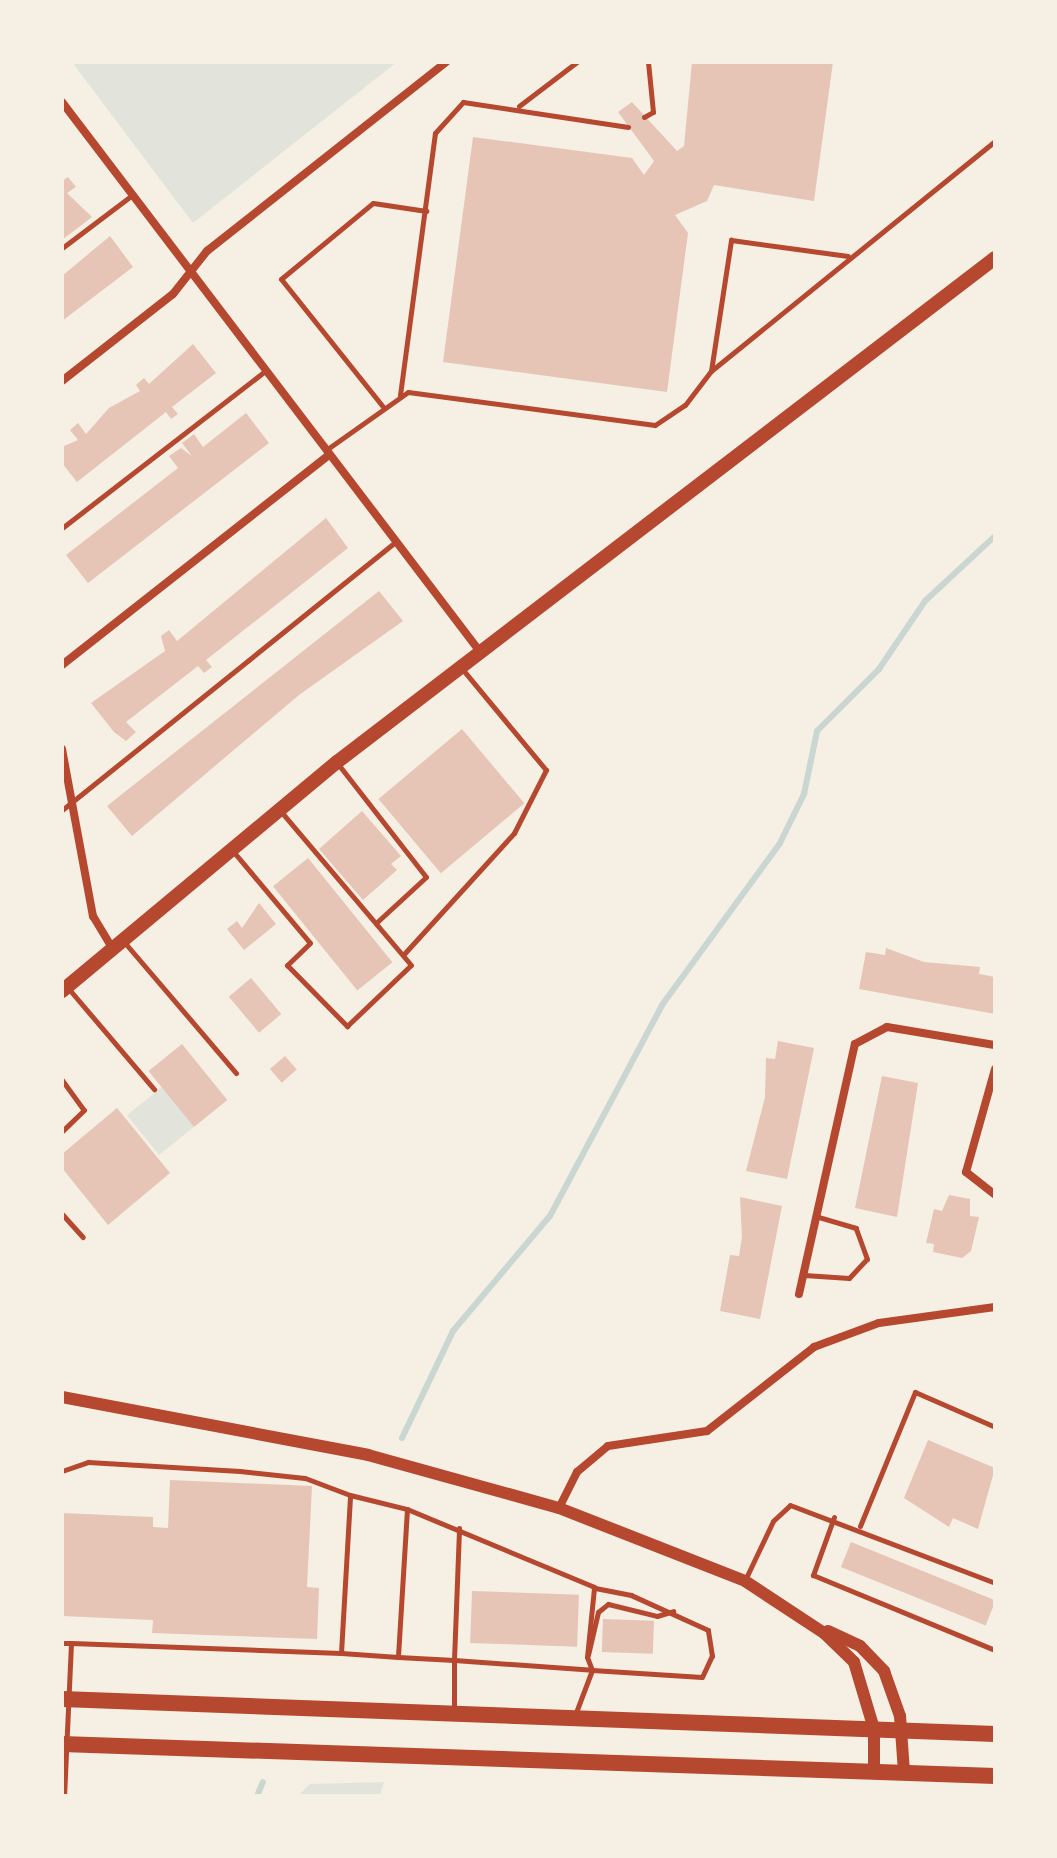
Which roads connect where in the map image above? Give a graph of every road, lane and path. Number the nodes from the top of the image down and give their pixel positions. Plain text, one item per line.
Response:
1 (446, 62) edge
2 (577, 62) edge
3 (648, 62) edge
4 (62, 102) edge
5 (519, 107) junction
6 (644, 117) dead end
7 (628, 127) dead end
8 (995, 141) edge
9 (132, 195) junction
10 (426, 211) junction
11 (62, 248) edge
12 (849, 256) junction
13 (995, 258) edge
14 (191, 272) junction
15 (265, 371) junction
16 (711, 371) junction
17 (62, 381) edge
18 (400, 395) junction
19 (384, 408) junction
20 (327, 453) junction
21 (62, 528) edge
22 (394, 543) junction
23 (481, 653) junction
24 (62, 665) edge
25 (461, 668) junction
26 (62, 749) edge
27 (337, 762) junction
28 (71, 802) junction
29 (62, 810) edge
30 (280, 810) junction
31 (232, 849) junction
32 (376, 923) junction
33 (117, 943) junction
34 (403, 955) junction
35 (64, 989) edge
36 (995, 1045) edge
37 (995, 1069) edge
38 (236, 1073) dead end
39 (62, 1080) edge
40 (154, 1089) dead end
41 (62, 1131) edge
42 (995, 1195) edge
43 (62, 1214) edge
44 (815, 1216) junction
45 (83, 1237) dead end
46 (803, 1275) junction
47 (799, 1294) dead end
48 (995, 1307) edge
49 (62, 1397) edge
50 (995, 1427) edge
51 (62, 1471) edge
52 (350, 1495) junction
53 (559, 1508) junction
54 (407, 1509) junction
55 (834, 1517) junction
56 (860, 1526) junction
57 (459, 1528) junction
58 (745, 1581) junction
59 (995, 1583) edge
60 (594, 1588) junction
61 (674, 1611) junction
62 (800, 1618) junction
63 (62, 1643) edge
64 (71, 1643) junction
65 (995, 1650) edge
66 (341, 1653) junction
67 (398, 1657) junction
68 (587, 1657) junction
69 (454, 1660) junction
70 (592, 1670) junction
71 (66, 1699) edge
72 (454, 1714) junction
73 (573, 1718) junction
74 (874, 1729) junction
75 (903, 1731) junction
76 (995, 1734) edge
77 (64, 1744) edge
78 (874, 1770) junction
79 (904, 1772) junction
80 (995, 1776) edge
81 (64, 1796) edge

1 - 14 street
2 - 5 lane
3 - 6 lane
4 - 9 street
5 - 7 lane
5 - 10 lane
8 - 12 lane
9 - 11 lane
9 - 14 street
10 - 18 lane
10 - 19 lane
12 - 16 lane
12 - 16 lane
13 - 23 main road
14 - 15 street
14 - 17 street
15 - 20 street
15 - 21 lane
16 - 18 lane
18 - 19 lane
19 - 20 lane
20 - 22 street
20 - 24 street
22 - 23 street
22 - 28 lane
23 - 25 main road
25 - 27 main road
25 - 34 lane
26 - 28 street
27 - 30 main road
27 - 32 lane
28 - 29 lane
28 - 33 street
30 - 31 main road
30 - 32 lane
31 - 33 main road
31 - 34 lane
32 - 34 lane
33 - 35 main road
33 - 38 lane
35 - 40 lane
36 - 44 street
37 - 42 street
39 - 41 lane
43 - 45 lane
44 - 46 street
44 - 46 lane
46 - 47 street
48 - 53 street
49 - 53 street
50 - 56 lane
51 - 52 lane
52 - 54 lane
52 - 66 lane
53 - 58 street
54 - 57 lane
54 - 67 lane
55 - 56 lane
55 - 58 lane
55 - 65 lane
56 - 59 lane
57 - 60 lane
57 - 69 lane
58 - 62 street
60 - 61 lane
60 - 68 lane
61 - 68 lane
61 - 70 lane
62 - 74 street
62 - 75 street
63 - 64 lane
64 - 66 lane
64 - 71 lane
66 - 67 lane
67 - 69 lane
68 - 70 lane
69 - 70 lane
69 - 72 lane
70 - 73 lane
71 - 72 highway
71 - 77 lane
72 - 73 highway
73 - 74 highway
74 - 75 highway
74 - 78 street
75 - 76 highway
75 - 79 street
77 - 78 highway
77 - 81 lane
78 - 79 highway
79 - 80 highway

